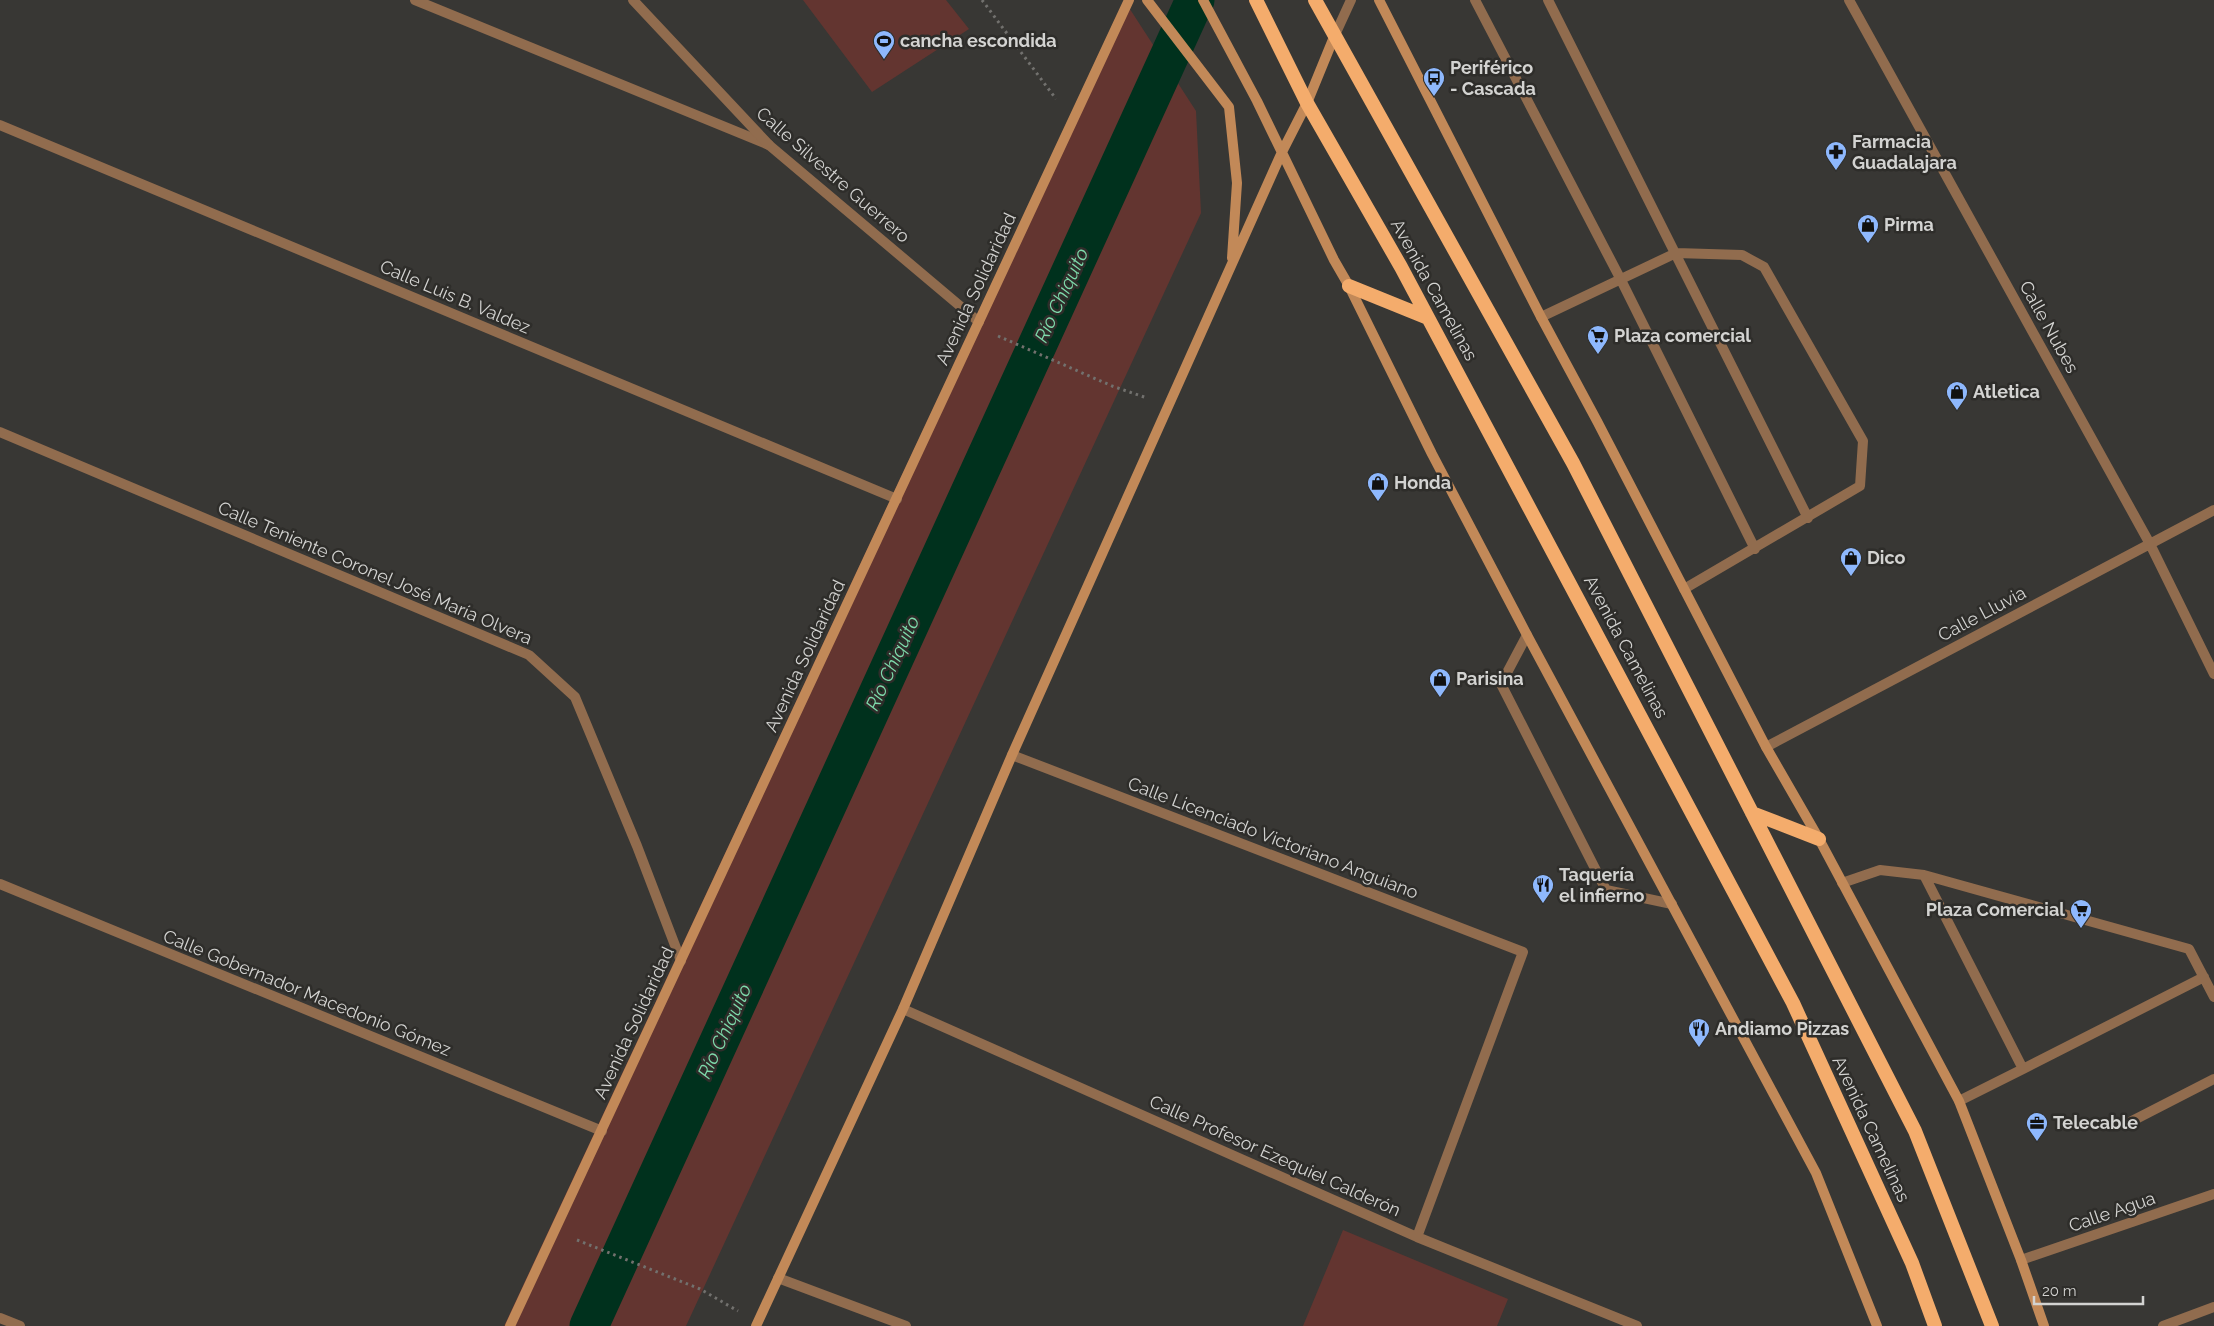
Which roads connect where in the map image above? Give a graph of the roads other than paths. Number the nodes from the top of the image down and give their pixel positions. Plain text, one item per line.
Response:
1 (415, 0) edge
2 (632, 0) edge
3 (1129, 0) edge
4 (1147, 0) edge
5 (1203, 0) edge
6 (1256, 0) edge
7 (1315, 0) edge
8 (1351, 0) edge
9 (1379, 0) edge
10 (1475, 0) edge
11 (1548, 0) edge
12 (1848, 0) edge
13 (1334, 37) junction
14 (1307, 103) junction
15 (0, 125) edge
16 (769, 145) junction
17 (1282, 152) junction
18 (1676, 253) junction
19 (1231, 266) junction
20 (1620, 278) junction
21 (1349, 286) junction
22 (1540, 317) junction
23 (1428, 318) junction
24 (979, 322) junction
25 (0, 432) edge
26 (896, 499) junction
27 (2214, 510) edge
28 (1808, 518) junction
29 (2150, 544) junction
30 (1755, 548) junction
31 (1684, 589) junction
32 (1527, 636) junction
33 (2214, 674) edge
34 (1766, 747) junction
35 (1012, 755) junction
36 (1752, 813) junction
37 (1819, 839) junction
38 (1924, 875) junction
39 (1842, 883) junction
40 (0, 884) edge
41 (1672, 904) junction
42 (681, 961) junction
43 (2204, 977) junction
44 (2214, 997) edge
45 (903, 1009) junction
46 (2023, 1069) junction
47 (2214, 1079) edge
48 (1959, 1102) junction
49 (2132, 1121) dead end
50 (602, 1131) junction
51 (2214, 1194) edge
52 (1417, 1237) junction
53 (2021, 1260) junction
54 (778, 1278) junction
55 (2214, 1307) edge
56 (0, 1318) edge
57 (757, 1325) edge
58 (20, 1326) edge
59 (510, 1326) edge
60 (906, 1326) edge
61 (1637, 1326) edge
62 (1877, 1326) edge
63 (1935, 1326) edge
64 (1992, 1326) edge
65 (2044, 1326) edge
66 (2163, 1326) edge

1 - 16 street
2 - 16 street, Calle Silvestre Guerrero
3 - 24 main road, Avenida Solidaridad
4 - 19 main road
5 - 17 main road
6 - 14 highway, Avenida Camelinas
7 - 13 highway, Avenida Camelinas
8 - 13 street
9 - 22 main road
10 - 20 street
11 - 18 street
12 - 29 street, Calle Nubes
13 - 14 main road
13 - 36 highway, Avenida Camelinas
14 - 17 main road
14 - 23 highway, Avenida Camelinas
15 - 26 street, Calle Luis B. Valdez
16 - 24 street, Calle Silvestre Guerrero
17 - 19 main road
17 - 21 main road
18 - 20 street
18 - 28 street
18 - 28 street
19 - 35 main road
20 - 22 street
20 - 30 street
21 - 23 highway
21 - 32 main road
22 - 31 main road
23 - 63 highway, Avenida Camelinas
24 - 26 main road, Avenida Solidaridad
25 - 42 street, Calle Teniente Coronel José María Olvera
26 - 42 main road, Avenida Solidaridad
27 - 29 street, Calle Lluvia
28 - 30 street
29 - 33 street, Calle Nubes
29 - 34 street, Calle Lluvia
30 - 31 street
31 - 34 main road
32 - 41 main road
32 - 41 street
34 - 37 main road
35 - 45 main road
35 - 52 street, Calle Licenciado Victoriano Anguiano
36 - 37 highway
36 - 64 highway, Avenida Camelinas
37 - 39 main road
38 - 39 street
38 - 43 street
38 - 46 street
39 - 48 main road
40 - 50 street, Calle Gobernador Macedonio Gómez
41 - 62 main road
42 - 50 main road, Avenida Solidaridad
43 - 44 street
43 - 46 street
45 - 52 street, Calle Profesor Ezequiel Calderón
45 - 54 main road
46 - 48 street
47 - 49 street
48 - 53 main road
50 - 59 main road, Avenida Solidaridad
51 - 53 street, Calle Agua
52 - 61 street, Calle Profesor Ezequiel Calderón
53 - 65 main road
54 - 57 main road
54 - 60 street
55 - 66 street
56 - 58 street

